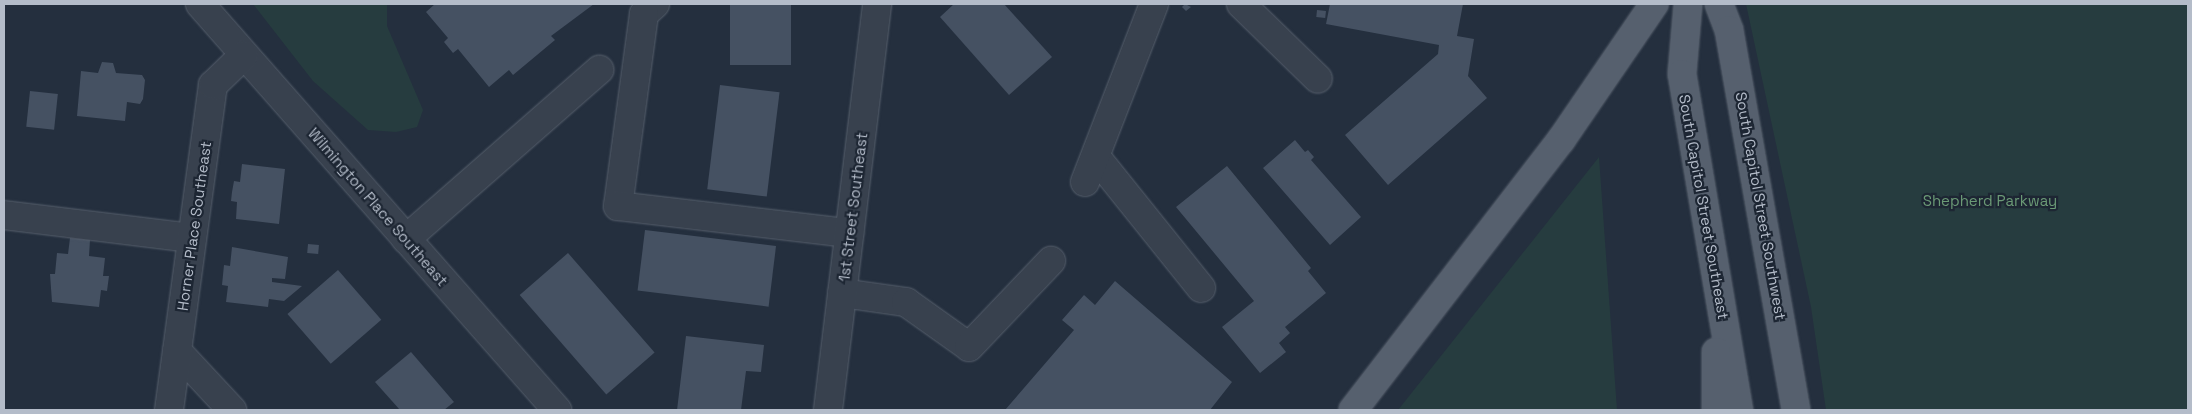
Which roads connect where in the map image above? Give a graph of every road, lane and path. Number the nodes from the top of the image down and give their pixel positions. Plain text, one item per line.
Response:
1 (200, 4) edge
2 (654, 4) edge
3 (877, 4) edge
4 (1154, 4) edge
5 (1241, 4) edge
6 (1654, 4) edge
7 (1688, 4) edge
8 (1719, 4) edge
9 (244, 55) junction
10 (599, 70) dead end
11 (1318, 80) dead end
12 (1096, 157) junction
13 (1085, 182) dead end
14 (4, 215) edge
15 (849, 233) junction
16 (192, 238) junction
17 (406, 239) junction
18 (1051, 261) dead end
19 (1716, 281) junction
20 (1201, 288) dead end
21 (842, 293) junction
22 (177, 351) junction
23 (169, 410) edge
24 (232, 410) edge
25 (557, 410) edge
26 (828, 410) edge
27 (1353, 410) edge
28 (1716, 410) edge
29 (1739, 410) edge
30 (1796, 410) edge

1 - 9 street, Wilmington Place Southeast
2 - 15 street
3 - 15 street, 1st Street Southeast
4 - 12 street
5 - 11 street
6 - 27 main road
7 - 19 main road, South Capitol Street Southeast
8 - 30 main road, South Capitol Street Southwest
9 - 16 street, Horner Place Southeast
9 - 17 street, Wilmington Place Southeast
10 - 17 street
12 - 13 street
12 - 20 street
14 - 16 street
15 - 21 street, 1st Street Southeast
16 - 22 street, Horner Place Southeast
17 - 25 street, Wilmington Place Southeast
18 - 21 street
19 - 28 main road
19 - 29 main road, South Capitol Street Southeast
21 - 26 street, 1st Street Southeast
22 - 23 street, Horner Place Southeast
22 - 24 street

